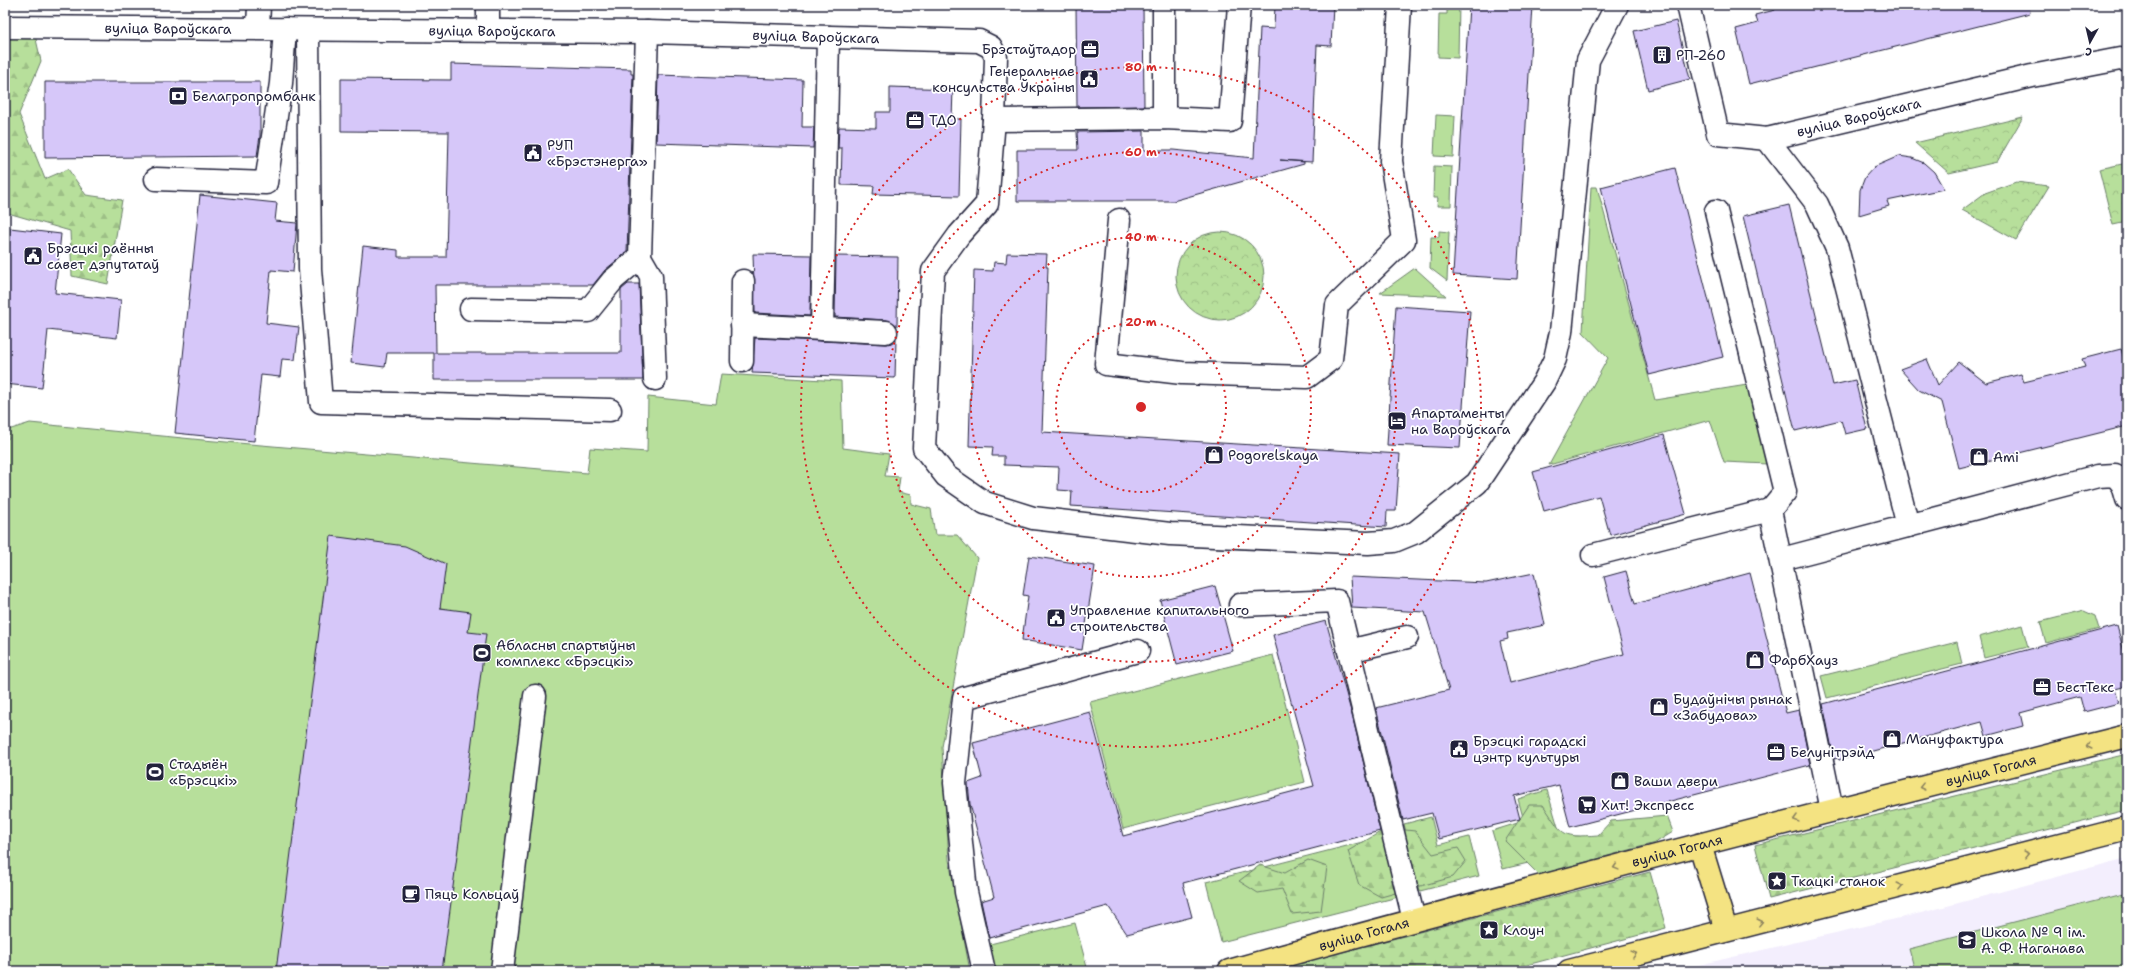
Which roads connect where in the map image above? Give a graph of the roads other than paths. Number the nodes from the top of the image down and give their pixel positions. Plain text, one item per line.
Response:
1 (259, 5) edge
2 (488, 5) edge
3 (1164, 5) edge
4 (1239, 5) edge
5 (1400, 5) edge
6 (1617, 5) edge
7 (1688, 5) edge
8 (5, 28) edge
9 (258, 28) junction
10 (285, 29) junction
11 (308, 30) junction
12 (488, 30) junction
13 (647, 32) junction
14 (828, 37) junction
15 (2127, 61) edge
16 (1164, 118) junction
17 (994, 120) junction
18 (1767, 139) junction
19 (156, 179) dead end
20 (1716, 211) dead end
21 (1119, 220) dead end
22 (640, 257) junction
23 (743, 281) dead end
24 (471, 309) dead end
25 (742, 325) junction
26 (822, 329) junction
27 (886, 332) dead end
28 (742, 361) dead end
29 (655, 379) dead end
30 (610, 410) dead end
31 (2127, 499) edge
32 (1770, 510) junction
33 (1908, 526) junction
34 (1593, 555) dead end
35 (1782, 560) junction
36 (1240, 605) dead end
37 (1407, 637) dead end
38 (1138, 651) dead end
39 (1349, 651) junction
40 (535, 696) dead end
41 (2127, 736) edge
42 (1832, 810) junction
43 (2127, 828) edge
44 (1700, 845) junction
45 (1414, 920) junction
46 (1726, 930) junction
47 (502, 971) edge
48 (984, 971) edge
49 (1229, 971) edge
50 (1569, 971) edge

1 - 9 street
2 - 12 street
3 - 16 street
4 - 16 street
5 - 21 street
6 - 17 street
7 - 18 street, вуліца Вароўскага
8 - 9 street, вуліца Вароўскага
9 - 10 street, вуліца Вароўскага
10 - 11 street, вуліца Вароўскага
10 - 19 street
11 - 12 street, вуліца Вароўскага
11 - 30 street
12 - 13 street, вуліца Вароўскага
13 - 14 street, вуліца Вароўскага
13 - 22 street
14 - 17 street, вуліца Вароўскага
14 - 26 street
15 - 18 street, вуліца Вароўскага
16 - 17 street
18 - 33 street
20 - 32 street
22 - 24 street
22 - 29 street
23 - 25 street
25 - 26 street
25 - 28 street
26 - 27 street
31 - 33 street
32 - 34 street
32 - 35 street
33 - 35 street
35 - 42 street
36 - 39 street
37 - 39 street
38 - 48 street
39 - 45 street
40 - 47 street
41 -> 42 main road, вуліца Гогаля
42 -> 44 main road, вуліца Гогаля
46 -> 43 main road
44 -> 45 main road, вуліца Гогаля
44 - 46 main road
45 - 49 main road, вуліца Гогаля
50 -> 46 main road

